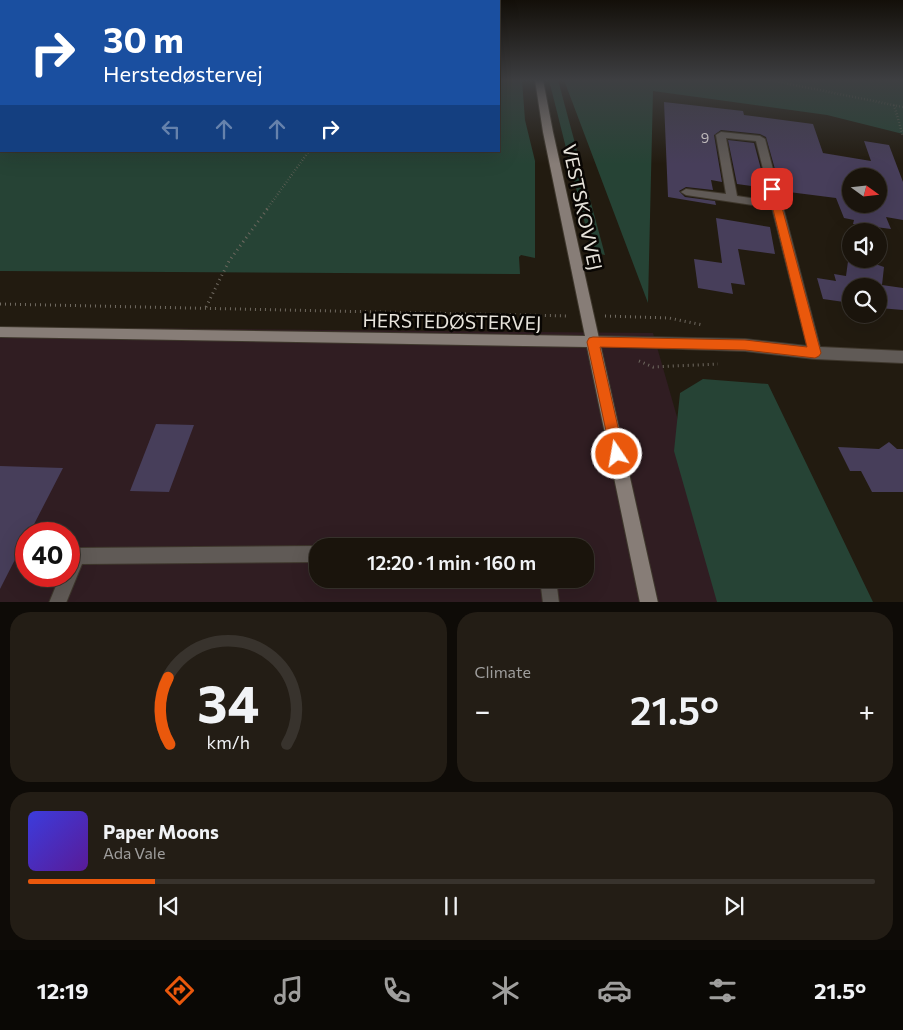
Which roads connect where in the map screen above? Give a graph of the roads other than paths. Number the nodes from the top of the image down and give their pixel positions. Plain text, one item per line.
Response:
1 (544, 108) edge
2 (686, 192) dead end
3 (732, 199) junction
4 (776, 205) junction
5 (0, 332) edge
6 (593, 342) junction
7 (815, 353) junction
8 (903, 357) edge
9 (309, 554) edge
10 (80, 556) edge
11 (63, 587) edge
12 (549, 588) edge
13 (57, 602) edge
14 (551, 602) edge
15 (649, 602) edge

1 - 6 street, VESTSKOVVEJ
2 - 3 street
3 - 4 street
3 - 4 street
4 - 7 street
5 - 6 street, HERSTEDØSTERVEJ
6 - 7 street, HERSTEDØSTERVEJ
6 - 15 street, VESTSKOVVEJ
7 - 8 street, HERSTEDØSTERVEJ
9 - 10 lane
11 - 13 lane
12 - 14 lane

